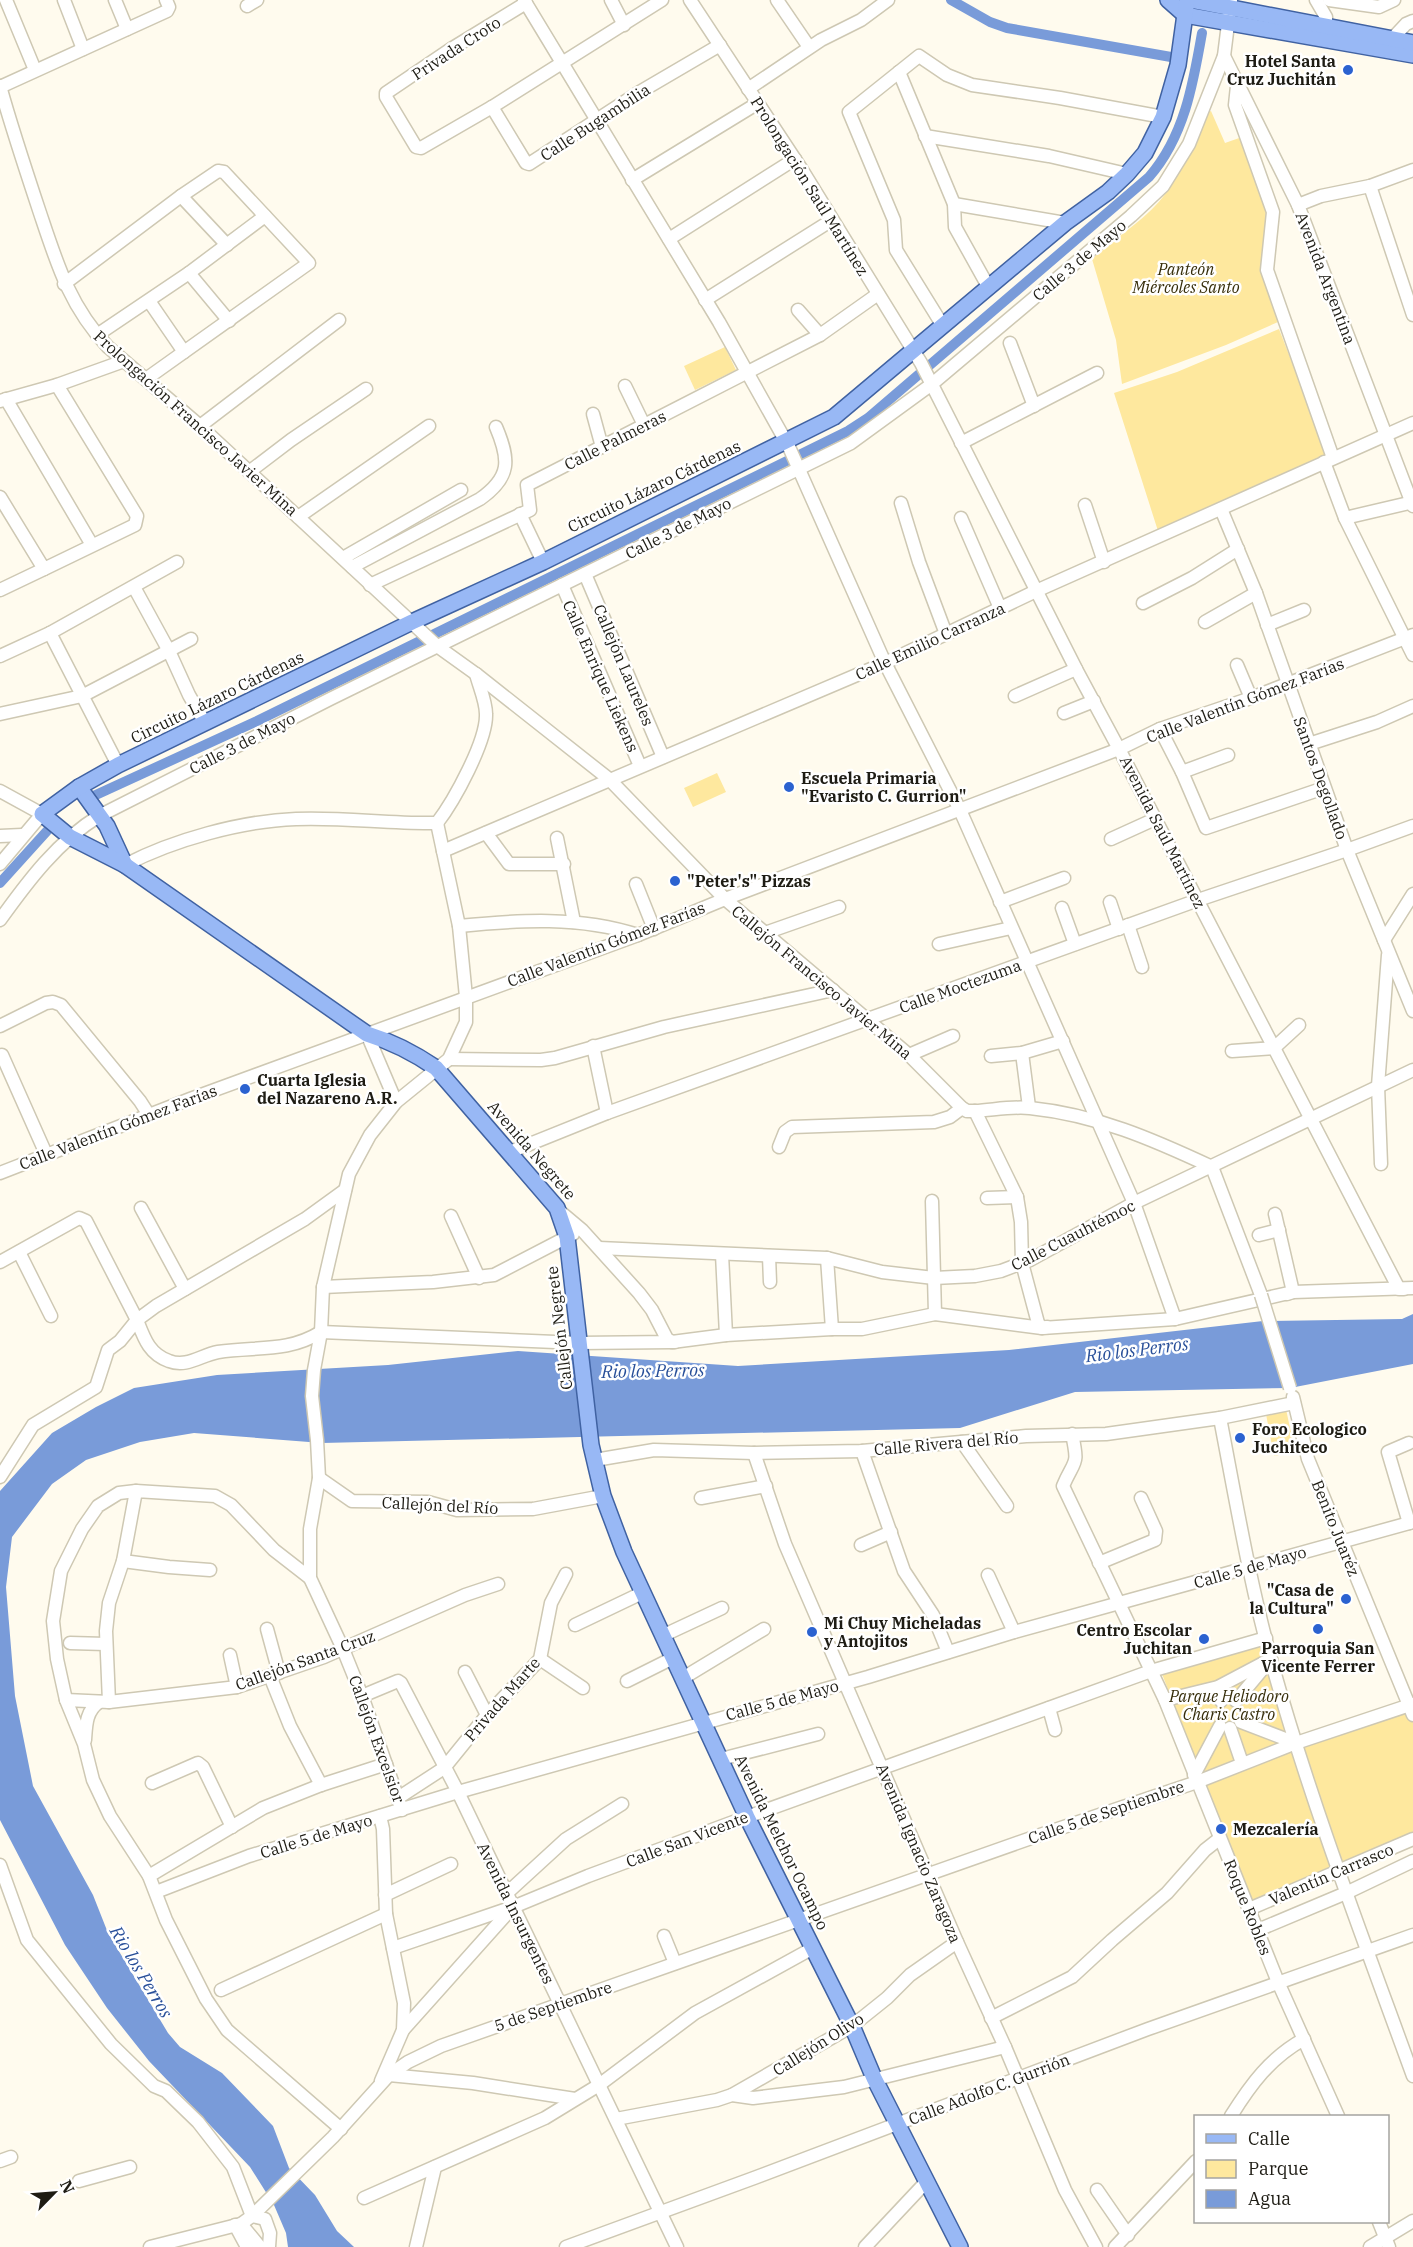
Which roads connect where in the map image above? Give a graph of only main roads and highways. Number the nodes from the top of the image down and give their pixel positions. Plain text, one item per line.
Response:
1 (1168, 0) edge
2 (1192, 7) edge
3 (1228, 11) edge
4 (1326, 33) junction
5 (1413, 43) edge
6 (1413, 55) edge
7 (79, 787) junction
8 (42, 814) joint
9 (125, 865) junction
10 (557, 1209) joint
11 (591, 1445) joint
12 (960, 2247) edge

1 - 2 main road
2 - 3 main road
2 - 7 main road, Circuito Lázaro Cárdenas
3 - 4 main road
4 - 5 main road
4 - 6 main road
7 - 8 main road, Circuito Lázaro Cárdenas
7 - 9 main road
8 - 9 main road, Avenida Negrete
9 - 10 main road, Avenida Negrete
10 - 11 main road, Callejón Negrete
11 - 12 main road, Avenida Melchor Ocampo

